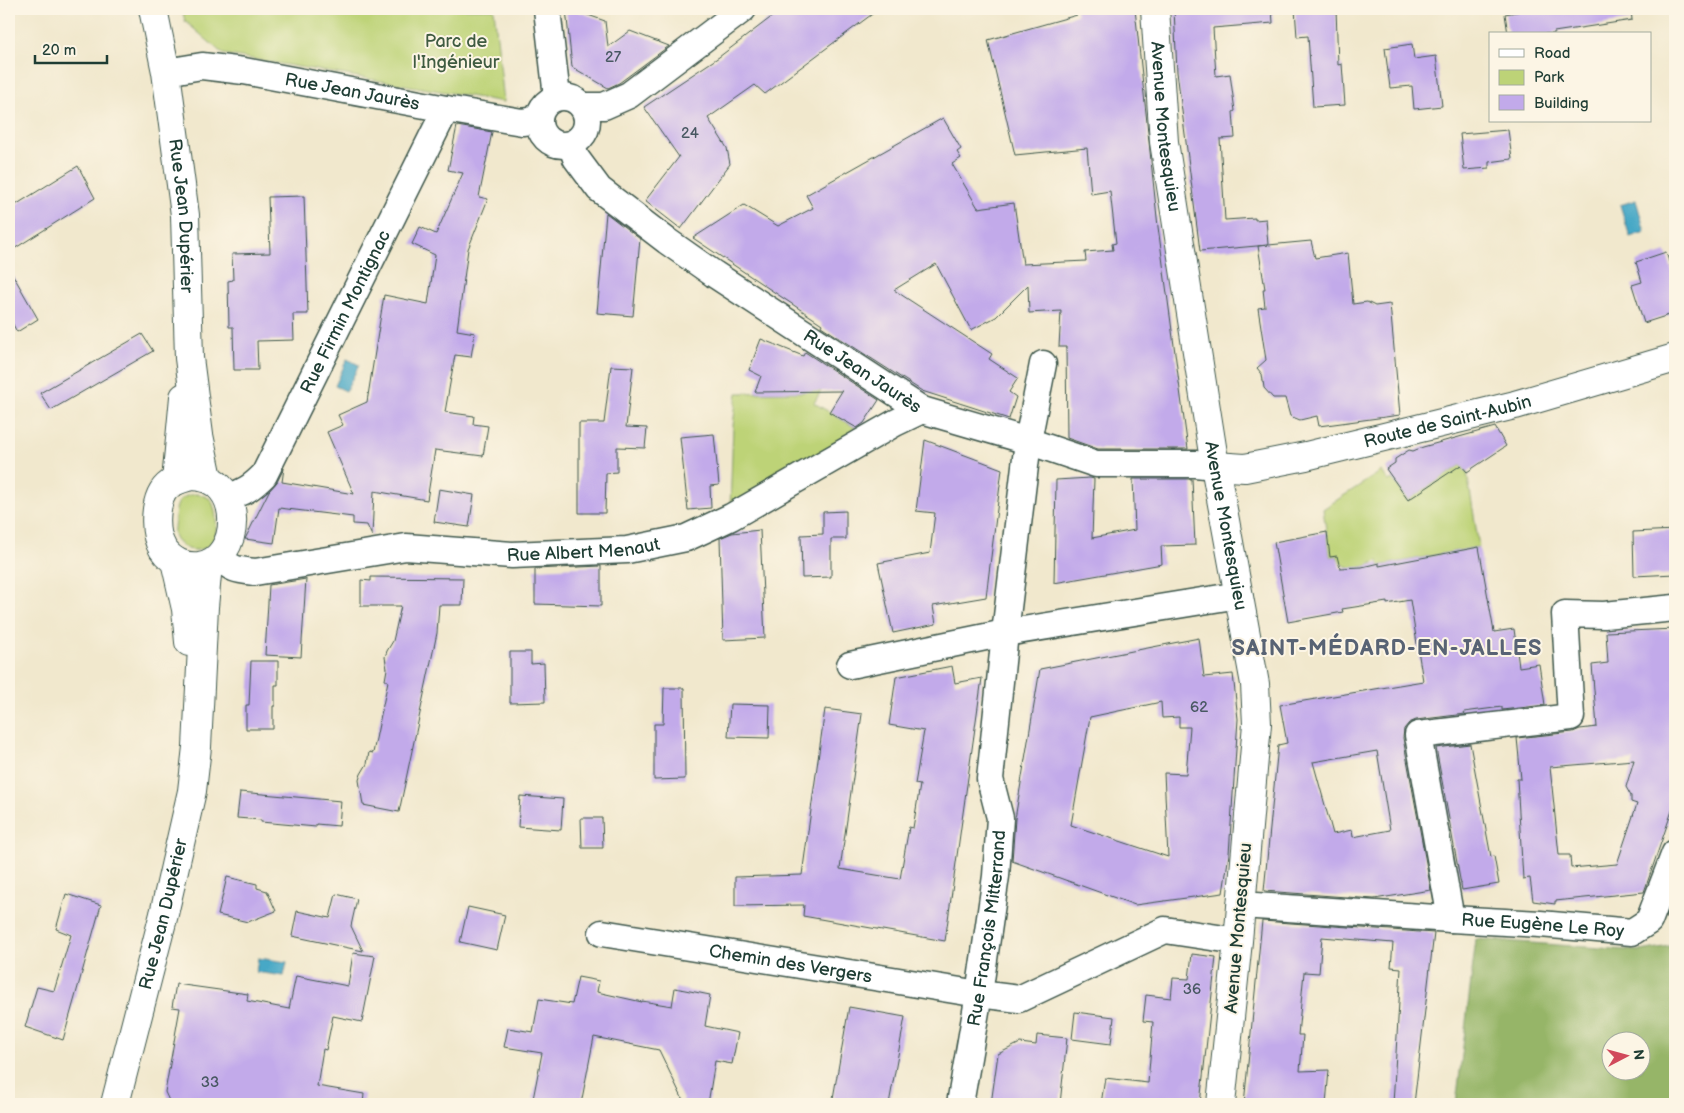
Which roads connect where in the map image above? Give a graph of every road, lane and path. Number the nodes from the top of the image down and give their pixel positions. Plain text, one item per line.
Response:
1 (154, 9) edge
2 (547, 9) edge
3 (743, 9) edge
4 (1155, 9) edge
5 (166, 72) junction
6 (557, 96) junction
7 (583, 106) junction
8 (446, 109) junction
9 (538, 120) junction
10 (571, 144) junction
11 (189, 358) junction
12 (1675, 358) edge
13 (1043, 364) dead end
14 (922, 410) junction
15 (1028, 441) junction
16 (1215, 466) junction
17 (208, 478) junction
18 (176, 481) junction
19 (228, 497) junction
20 (174, 561) junction
21 (214, 561) junction
22 (1239, 595) junction
23 (1675, 608) edge
24 (1005, 633) junction
25 (850, 665) dead end
26 (197, 721) junction
27 (1675, 853) edge
28 (1240, 905) junction
29 (1451, 919) junction
30 (602, 933) dead end
31 (1238, 941) junction
32 (979, 994) junction
33 (115, 1104) edge
34 (960, 1104) edge
35 (1221, 1104) edge

1 - 5 street, Rue Jean Dupérier
2 - 6 street
3 - 7 street
4 - 16 street, Avenue Montesquieu
5 - 8 street, Rue Jean Jaurès
5 - 11 street, Rue Jean Dupérier
6 - 7 street
6 - 9 street
7 - 10 street
8 - 9 street, Rue Jean Jaurès
8 - 19 street, Rue Firmin Montignac
9 - 10 street
10 - 14 street, Rue Jean Jaurès
11 - 17 street, Rue Jean Dupérier
11 - 18 street, Rue Jean Dupérier
12 - 16 street, Route de Saint-Aubin
13 - 15 street, Rue François Mitterrand
14 - 15 street, Rue Jean Jaurès
14 - 21 street, Rue Albert Menaut
15 - 16 street, Rue Jean Jaurès
15 - 24 street, Rue François Mitterrand
16 - 22 street, Avenue Montesquieu
17 - 18 street
17 - 19 street
18 - 20 street
19 - 21 street
20 - 21 street
20 - 26 street, Rue Jean Dupérier
21 - 26 street, Rue Jean Dupérier
22 - 24 street
22 - 28 street, Avenue Montesquieu
23 - 29 street
24 - 25 street
24 - 32 street, Rue François Mitterrand
26 - 33 street, Rue Jean Dupérier
27 - 29 street, Rue Eugène Le Roy
28 - 29 street, Rue Eugène Le Roy
28 - 31 street, Avenue Montesquieu
30 - 32 street, Chemin des Vergers
31 - 32 street, Chemin des Vergers
31 - 35 street, Avenue Montesquieu
32 - 34 street, Rue François Mitterrand

